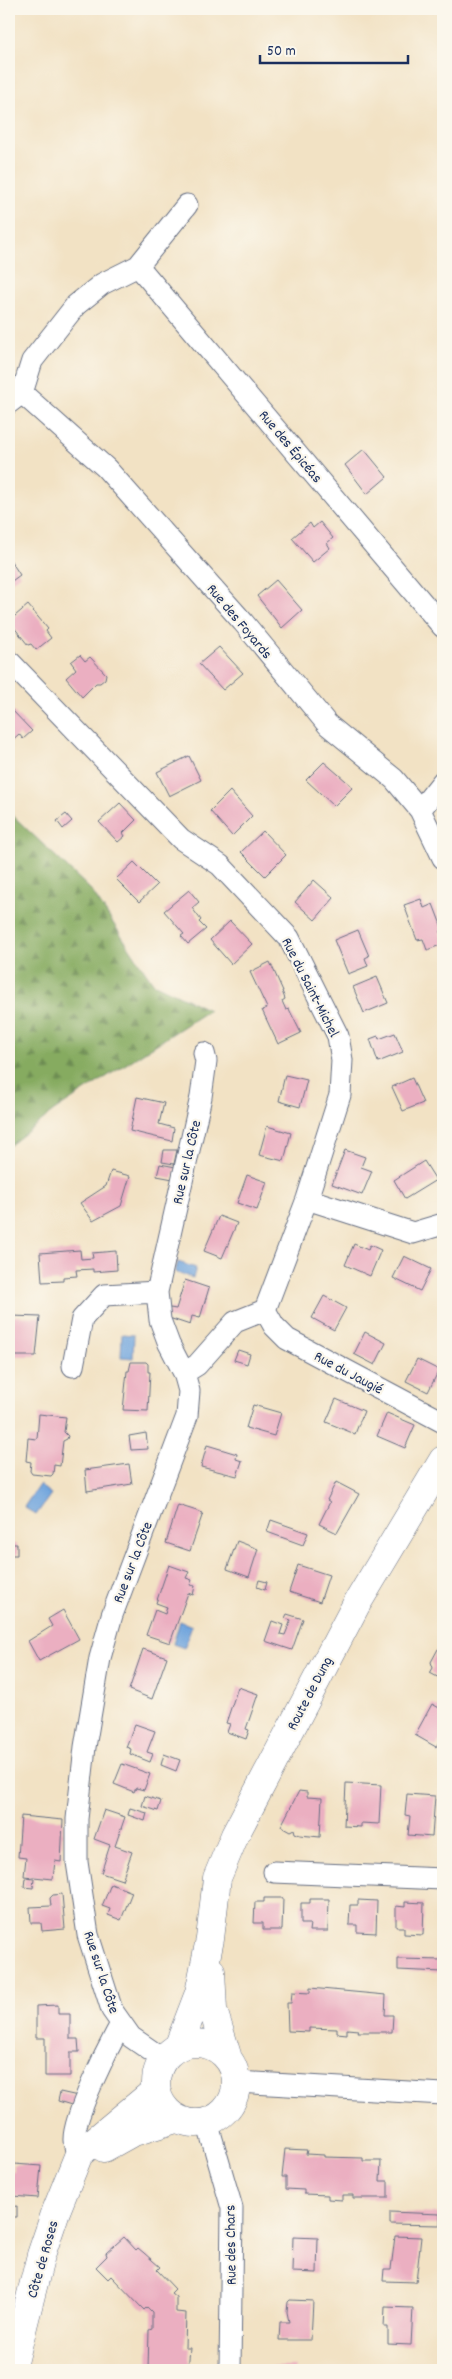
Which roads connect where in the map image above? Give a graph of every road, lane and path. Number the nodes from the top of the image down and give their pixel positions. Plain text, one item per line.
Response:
1 (187, 205) dead end
2 (138, 266) junction
3 (15, 398) edge
4 (443, 627) edge
5 (9, 661) edge
6 (443, 781) edge
7 (420, 810) junction
8 (443, 858) edge
9 (204, 1053) dead end
10 (307, 1199) junction
11 (443, 1224) edge
12 (157, 1292) junction
13 (265, 1310) junction
14 (73, 1366) dead end
15 (184, 1373) junction
16 (443, 1422) edge
17 (443, 1460) edge
18 (274, 1872) dead end
19 (443, 1879) edge
20 (210, 1939) junction
21 (121, 2024) junction
22 (171, 2052) junction
23 (226, 2055) junction
24 (237, 2082) junction
25 (156, 2090) junction
26 (443, 2094) edge
27 (176, 2119) junction
28 (207, 2122) junction
29 (75, 2166) junction
30 (12, 2358) edge
31 (230, 2370) edge

1 - 2 street
2 - 3 street
2 - 4 street, Rue des Épicéas
3 - 7 street, Rue des Foyards
5 - 10 street, Rue du Saint-Michel
6 - 7 street
7 - 8 street, Rue des Foyards
9 - 12 street, Rue sur la Côte
10 - 11 street
10 - 13 street, Rue du Saint-Michel
12 - 14 street
12 - 15 street, Rue sur la Côte
13 - 15 street
13 - 16 street, Rue du Jaugié
15 - 21 street, Rue sur la Côte
17 - 20 street, Route de Dung
18 - 19 street
20 - 22 street, Route de Dung
20 - 23 street, Route de Dung
21 - 22 street, Rue sur la Côte
21 - 29 street
22 - 23 street
22 - 25 street
23 - 24 street
24 - 26 street
24 - 28 street
25 - 27 street
25 - 29 street, Côte de Roses
27 - 28 street
27 - 29 street, Côte de Roses
28 - 31 street, Rue des Chars
29 - 30 street, Côte de Roses

